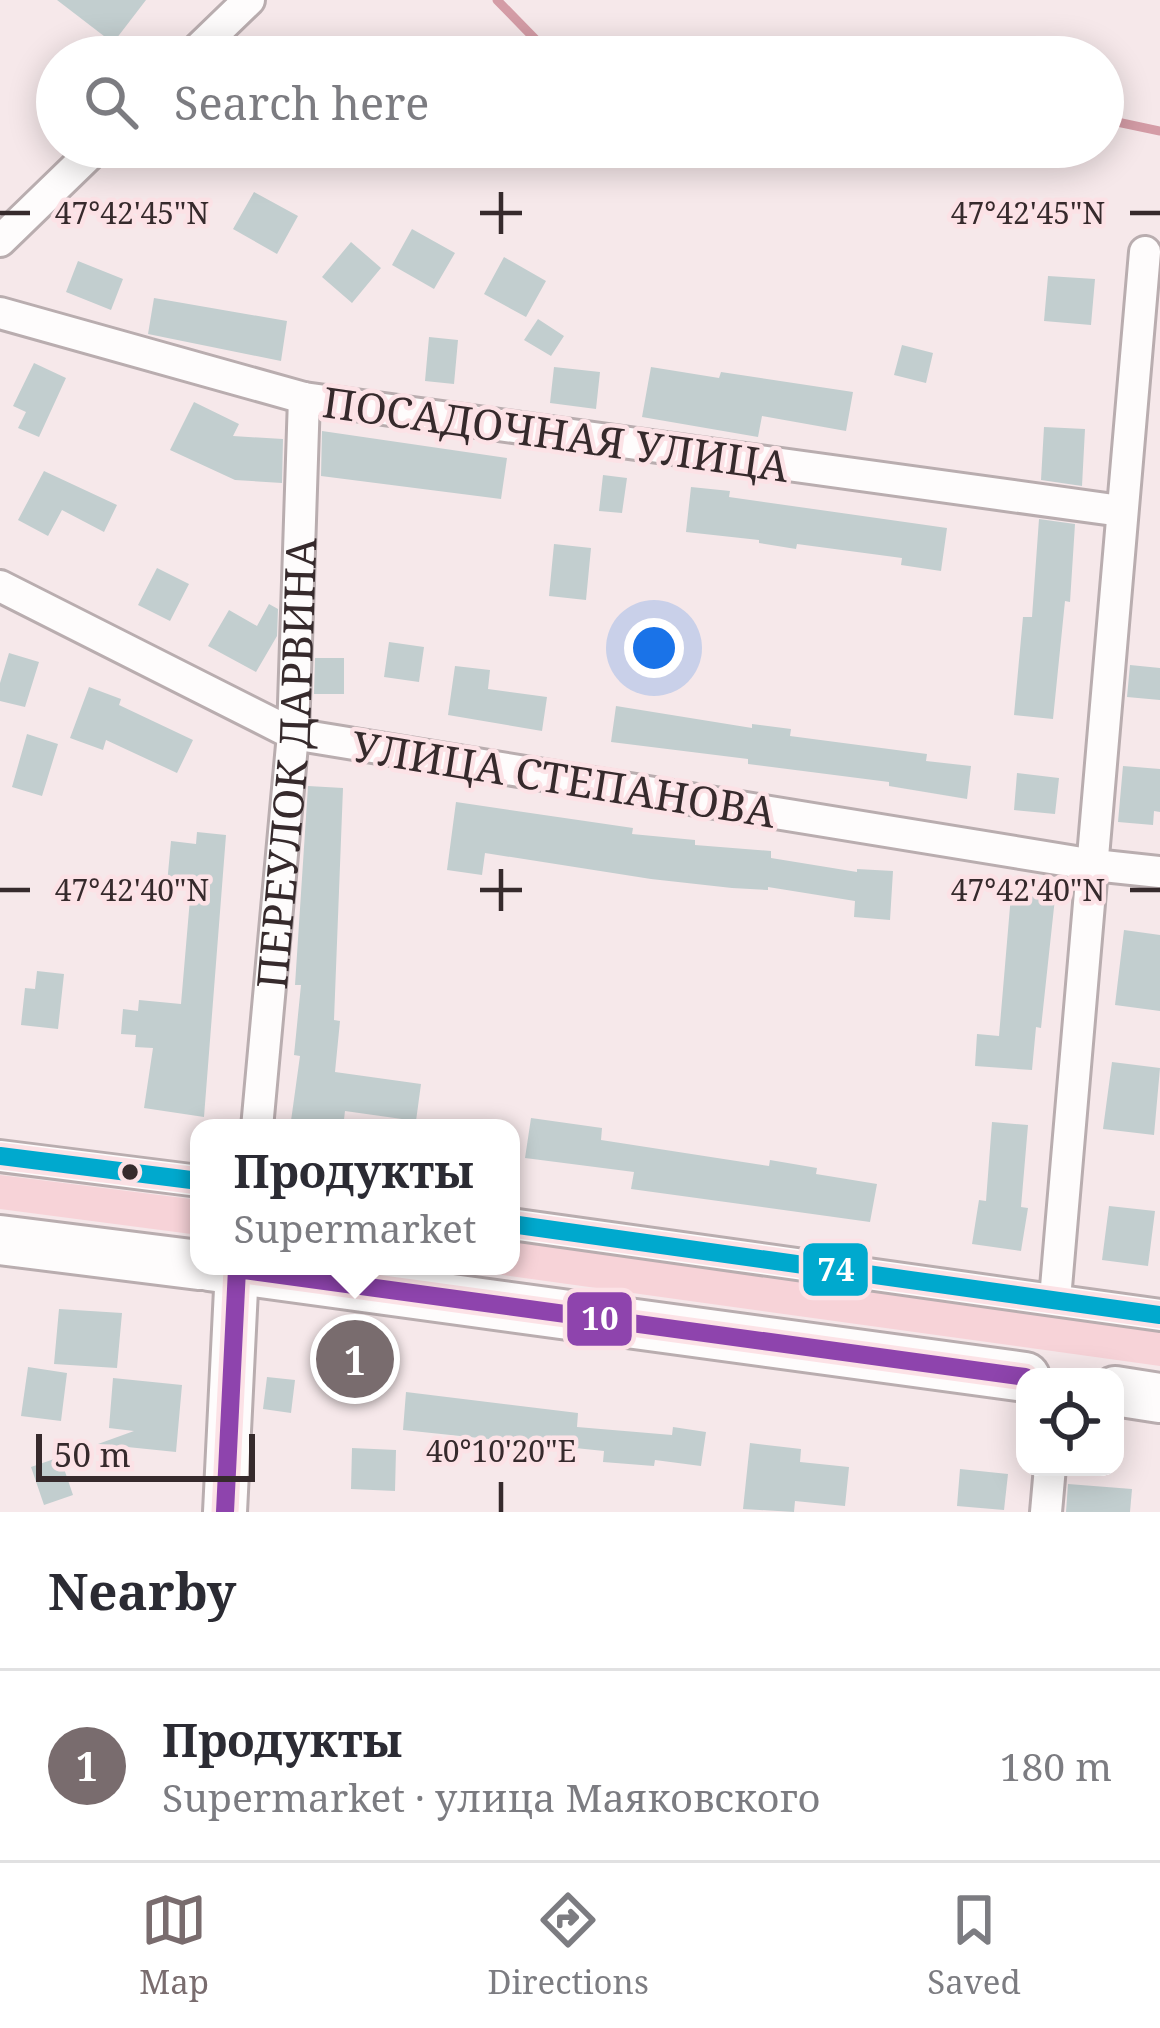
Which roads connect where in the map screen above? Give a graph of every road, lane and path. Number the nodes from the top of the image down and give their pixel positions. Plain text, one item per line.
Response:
1 (249, 0) edge
2 (212, 36) edge
3 (75, 168) edge
4 (0, 241) edge
5 (1145, 252) dead end
6 (0, 313) edge
7 (304, 398) junction
8 (1121, 511) junction
9 (0, 586) edge
10 (292, 734) junction
11 (1094, 865) junction
12 (1160, 872) edge
13 (258, 1119) edge
14 (0, 1156) edge
15 (190, 1180) edge
16 (520, 1225) edge
17 (0, 1240) edge
18 (190, 1264) edge
19 (215, 1275) edge
20 (274, 1275) edge
21 (1055, 1299) junction
22 (1160, 1315) edge
23 (1016, 1376) edge
24 (1124, 1392) edge
25 (1160, 1398) edge
26 (1049, 1476) edge
27 (226, 1512) edge
28 (1046, 1512) edge

1 - 2 street
3 - 4 street
5 - 8 street
6 - 7 street, ПОСАДОЧНАЯ УЛИЦА
7 - 8 street, ПОСАДОЧНАЯ УЛИЦА
7 - 10 street, ПЕРЕУЛОК ДАРВИНА
8 - 11 street
9 - 10 street, УЛИЦА СТЕПАНОВА
10 - 11 street, УЛИЦА СТЕПАНОВА
10 - 13 street, ПЕРЕУЛОК ДАРВИНА
11 - 12 street, УЛИЦА СТЕПАНОВА
11 - 21 street
14 - 15 street
16 - 21 street
17 - 18 main road
19 - 27 street
20 - 23 main road
21 - 22 street
24 - 25 main road
26 - 28 street

